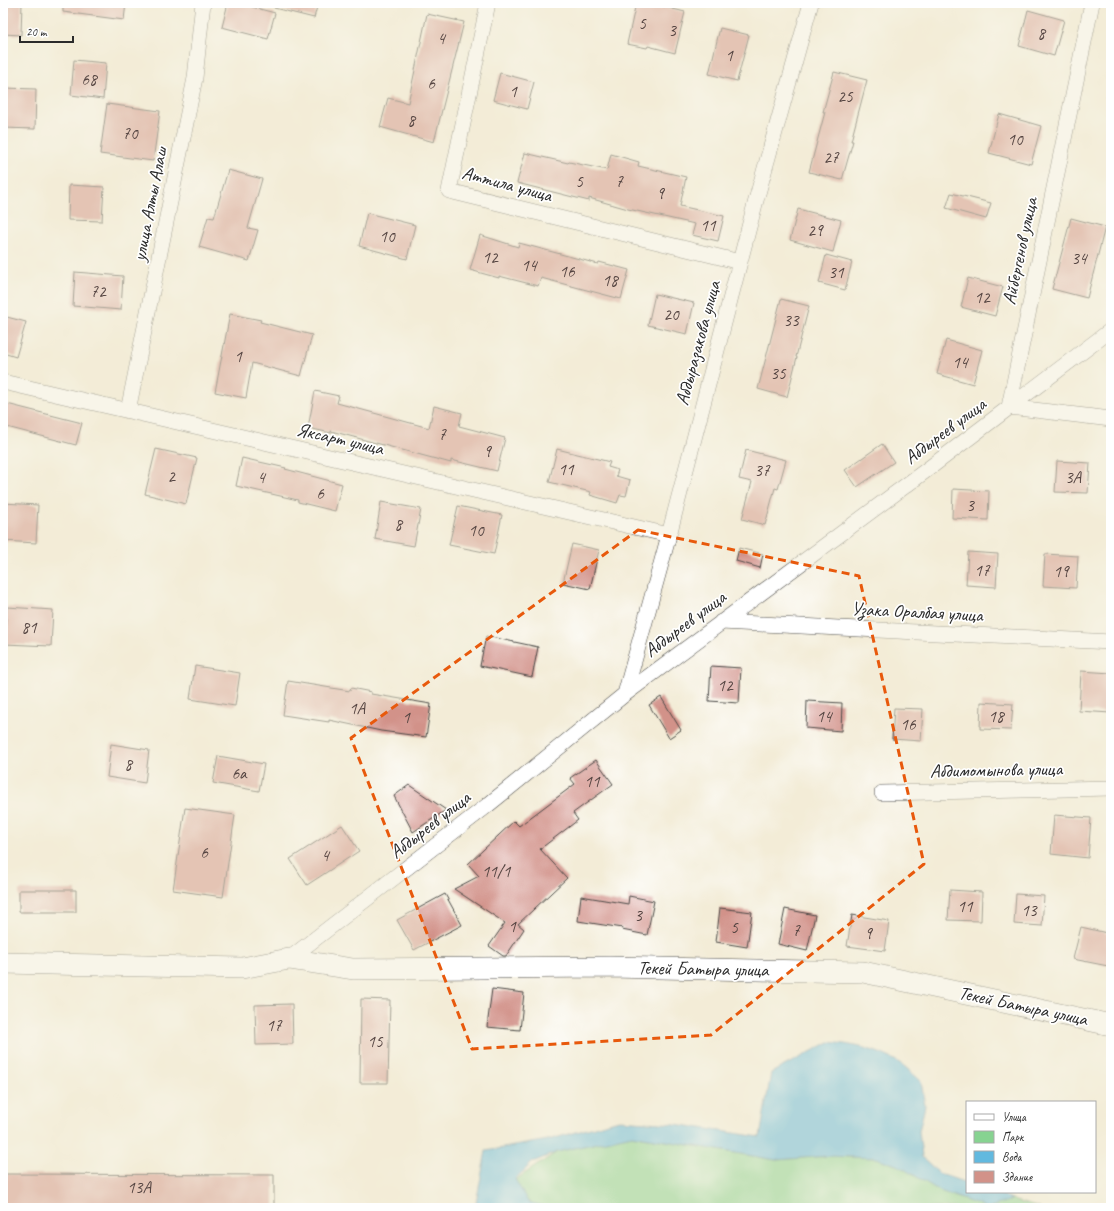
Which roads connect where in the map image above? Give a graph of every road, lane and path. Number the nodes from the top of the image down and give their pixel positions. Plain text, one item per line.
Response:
1 (203, 3) edge
2 (488, 3) edge
3 (811, 3) edge
4 (1092, 3) edge
5 (740, 262) junction
6 (1111, 330) edge
7 (3, 382) edge
8 (1009, 407) junction
9 (128, 411) junction
10 (1111, 419) edge
11 (669, 535) junction
12 (721, 622) junction
13 (1111, 642) edge
14 (625, 694) junction
15 (1111, 788) edge
16 (882, 793) dead end
17 (289, 959) junction
18 (3, 963) edge
19 (1111, 1025) edge

1 - 9 street, улица Алты Алаш
2 - 5 street, Аттила улица
3 - 5 street, Абдыразакова улица
4 - 8 street, Айбергенов улица
5 - 11 street, Абдыразакова улица
6 - 8 street, Абдыреев улица
7 - 9 street, Яксарт улица
8 - 10 street
8 - 12 street, Абдыреев улица
9 - 11 street, Яксарт улица
11 - 14 street, Абдыразакова улица
12 - 13 street, Узака Оралбая улица
12 - 14 street, Абдыреев улица
14 - 17 street, Абдыреев улица
15 - 16 street, Абдимомынова улица
17 - 18 street, Текей Батыра улица
17 - 19 street, Текей Батыра улица

